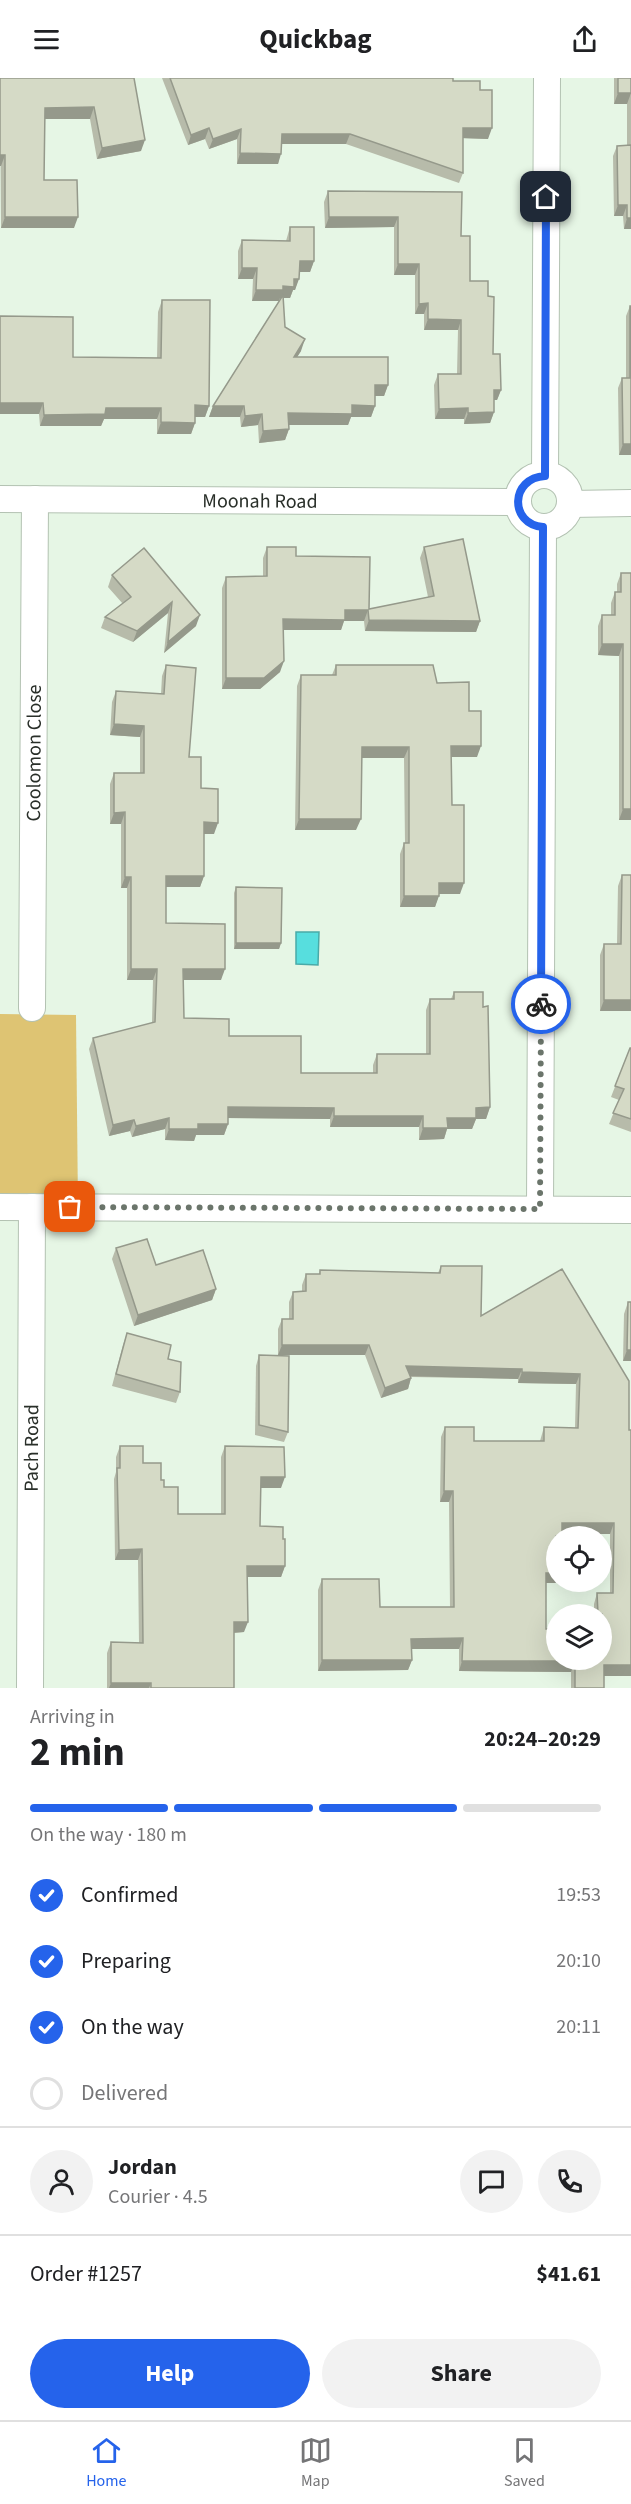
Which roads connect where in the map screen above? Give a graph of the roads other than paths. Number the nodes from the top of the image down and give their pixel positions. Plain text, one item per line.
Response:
1 (547, 78) edge
2 (545, 476) junction
3 (0, 499) edge
4 (34, 499) junction
5 (518, 502) junction
6 (631, 503) edge
7 (570, 504) junction
8 (543, 527) junction
9 (32, 1008) dead end
10 (0, 1207) edge
11 (32, 1207) junction
12 (540, 1209) junction
13 (631, 1210) edge
14 (30, 1688) edge

1 - 2 street
2 - 5 street
2 - 7 street
3 - 4 street, Moonah Road
4 - 5 street, Moonah Road
4 - 9 street, Coolomon Close
5 - 8 street
6 - 7 street
7 - 8 street
8 - 12 street
10 - 11 street
11 - 12 street
11 - 14 street, Pach Road
12 - 13 street

